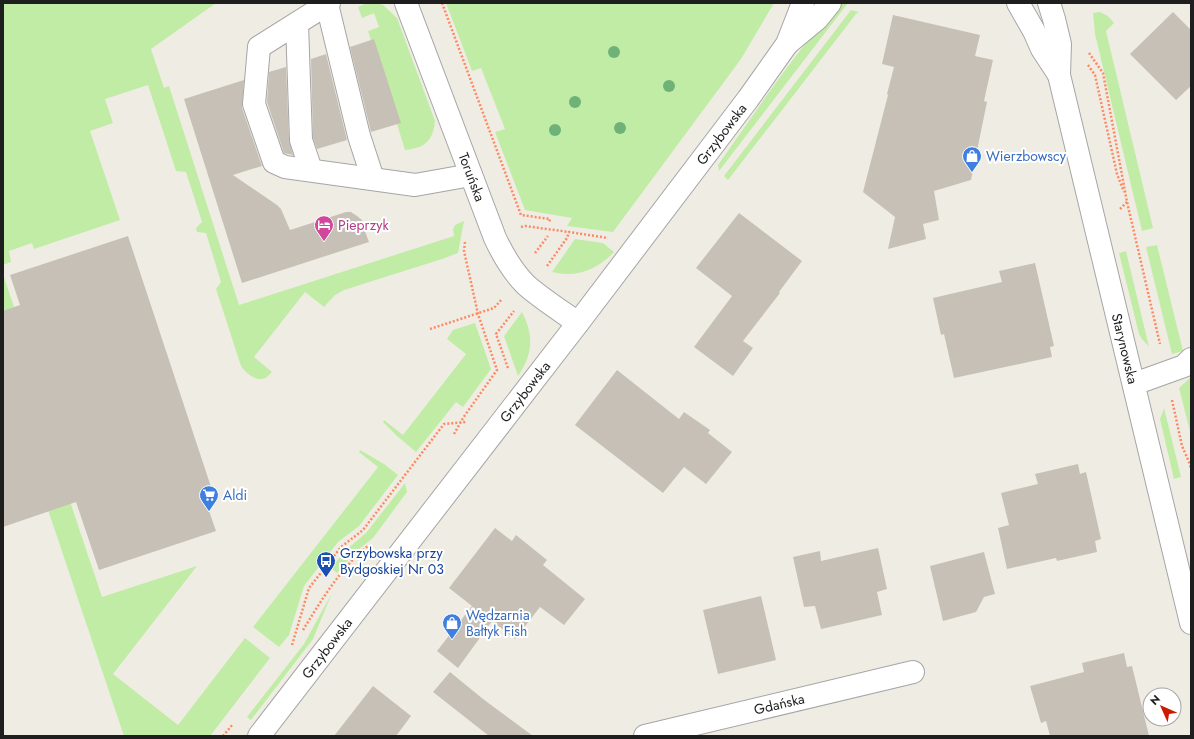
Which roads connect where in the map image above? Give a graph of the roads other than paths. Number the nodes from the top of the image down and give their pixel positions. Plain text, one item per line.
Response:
1 (406, 3) edge
2 (803, 3) edge
3 (830, 3) edge
4 (1018, 3) edge
5 (1049, 3) edge
6 (328, 4) edge
7 (296, 24) junction
8 (787, 44) junction
9 (1059, 75) junction
10 (311, 170) junction
11 (471, 175) junction
12 (373, 179) junction
13 (578, 323) junction
14 (1191, 359) edge
15 (1134, 384) junction
16 (1191, 623) edge
17 (913, 672) dead end
18 (259, 736) edge
19 (645, 736) edge

1 - 11 street, Toruńska
2 - 8 street, Grzybowska
3 - 8 street, Grzybowska
4 - 9 street, Starynowska
5 - 9 street, Starynowska
6 - 7 street
6 - 12 street
7 - 10 street
7 - 10 street
8 - 13 street, Grzybowska
9 - 15 street, Starynowska
10 - 12 street
11 - 12 street
11 - 13 street, Toruńska
13 - 18 street, Grzybowska
14 - 15 street
15 - 16 street, Starynowska
17 - 19 street, Gdańska

